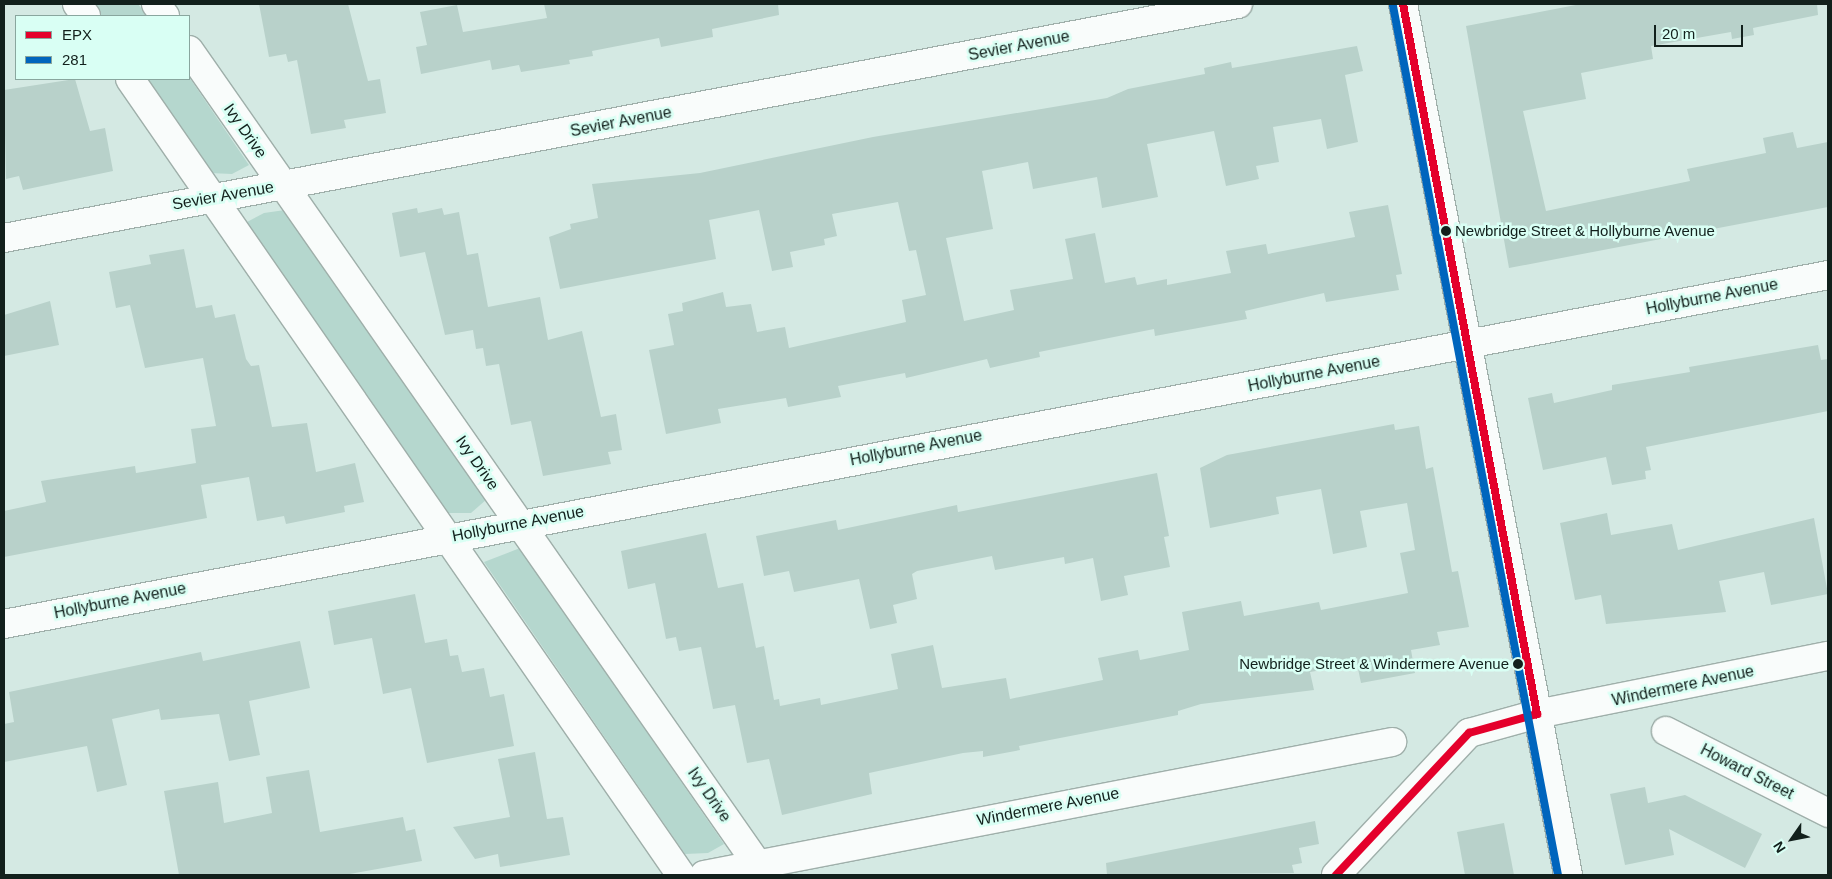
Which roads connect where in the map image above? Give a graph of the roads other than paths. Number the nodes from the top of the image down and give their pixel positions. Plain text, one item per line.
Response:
1 (77, 4) edge
2 (156, 4) edge
3 (1238, 4) edge
4 (1403, 4) edge
5 (85, 15) edge
6 (164, 15) edge
7 (190, 51) edge
8 (131, 80) edge
9 (282, 186) junction
10 (215, 198) junction
11 (4, 238) edge
12 (1828, 275) edge
13 (1468, 344) junction
14 (518, 522) junction
15 (448, 538) junction
16 (4, 624) edge
17 (1828, 656) edge
18 (1537, 714) junction
19 (1666, 731) dead end
20 (1392, 742) dead end
21 (1828, 813) edge
22 (761, 869) edge
23 (681, 875) edge
24 (704, 875) edge
25 (1336, 875) edge
26 (1568, 875) edge

1 - 5 street
2 - 6 street
3 - 9 street, Sevier Avenue
4 - 13 street
7 - 9 street, Ivy Drive
8 - 10 street
9 - 10 street, Sevier Avenue
9 - 14 street, Ivy Drive
10 - 11 street, Sevier Avenue
10 - 15 street
12 - 13 street, Hollyburne Avenue
13 - 14 street, Hollyburne Avenue
13 - 18 street
14 - 15 street, Hollyburne Avenue
14 - 22 street, Ivy Drive
15 - 16 street, Hollyburne Avenue
15 - 23 street
17 - 18 street, Windermere Avenue
18 - 25 street, Windermere Avenue
18 - 26 street
19 - 21 street, Howard Street
20 - 22 street, Windermere Avenue
22 - 24 street, Windermere Avenue

